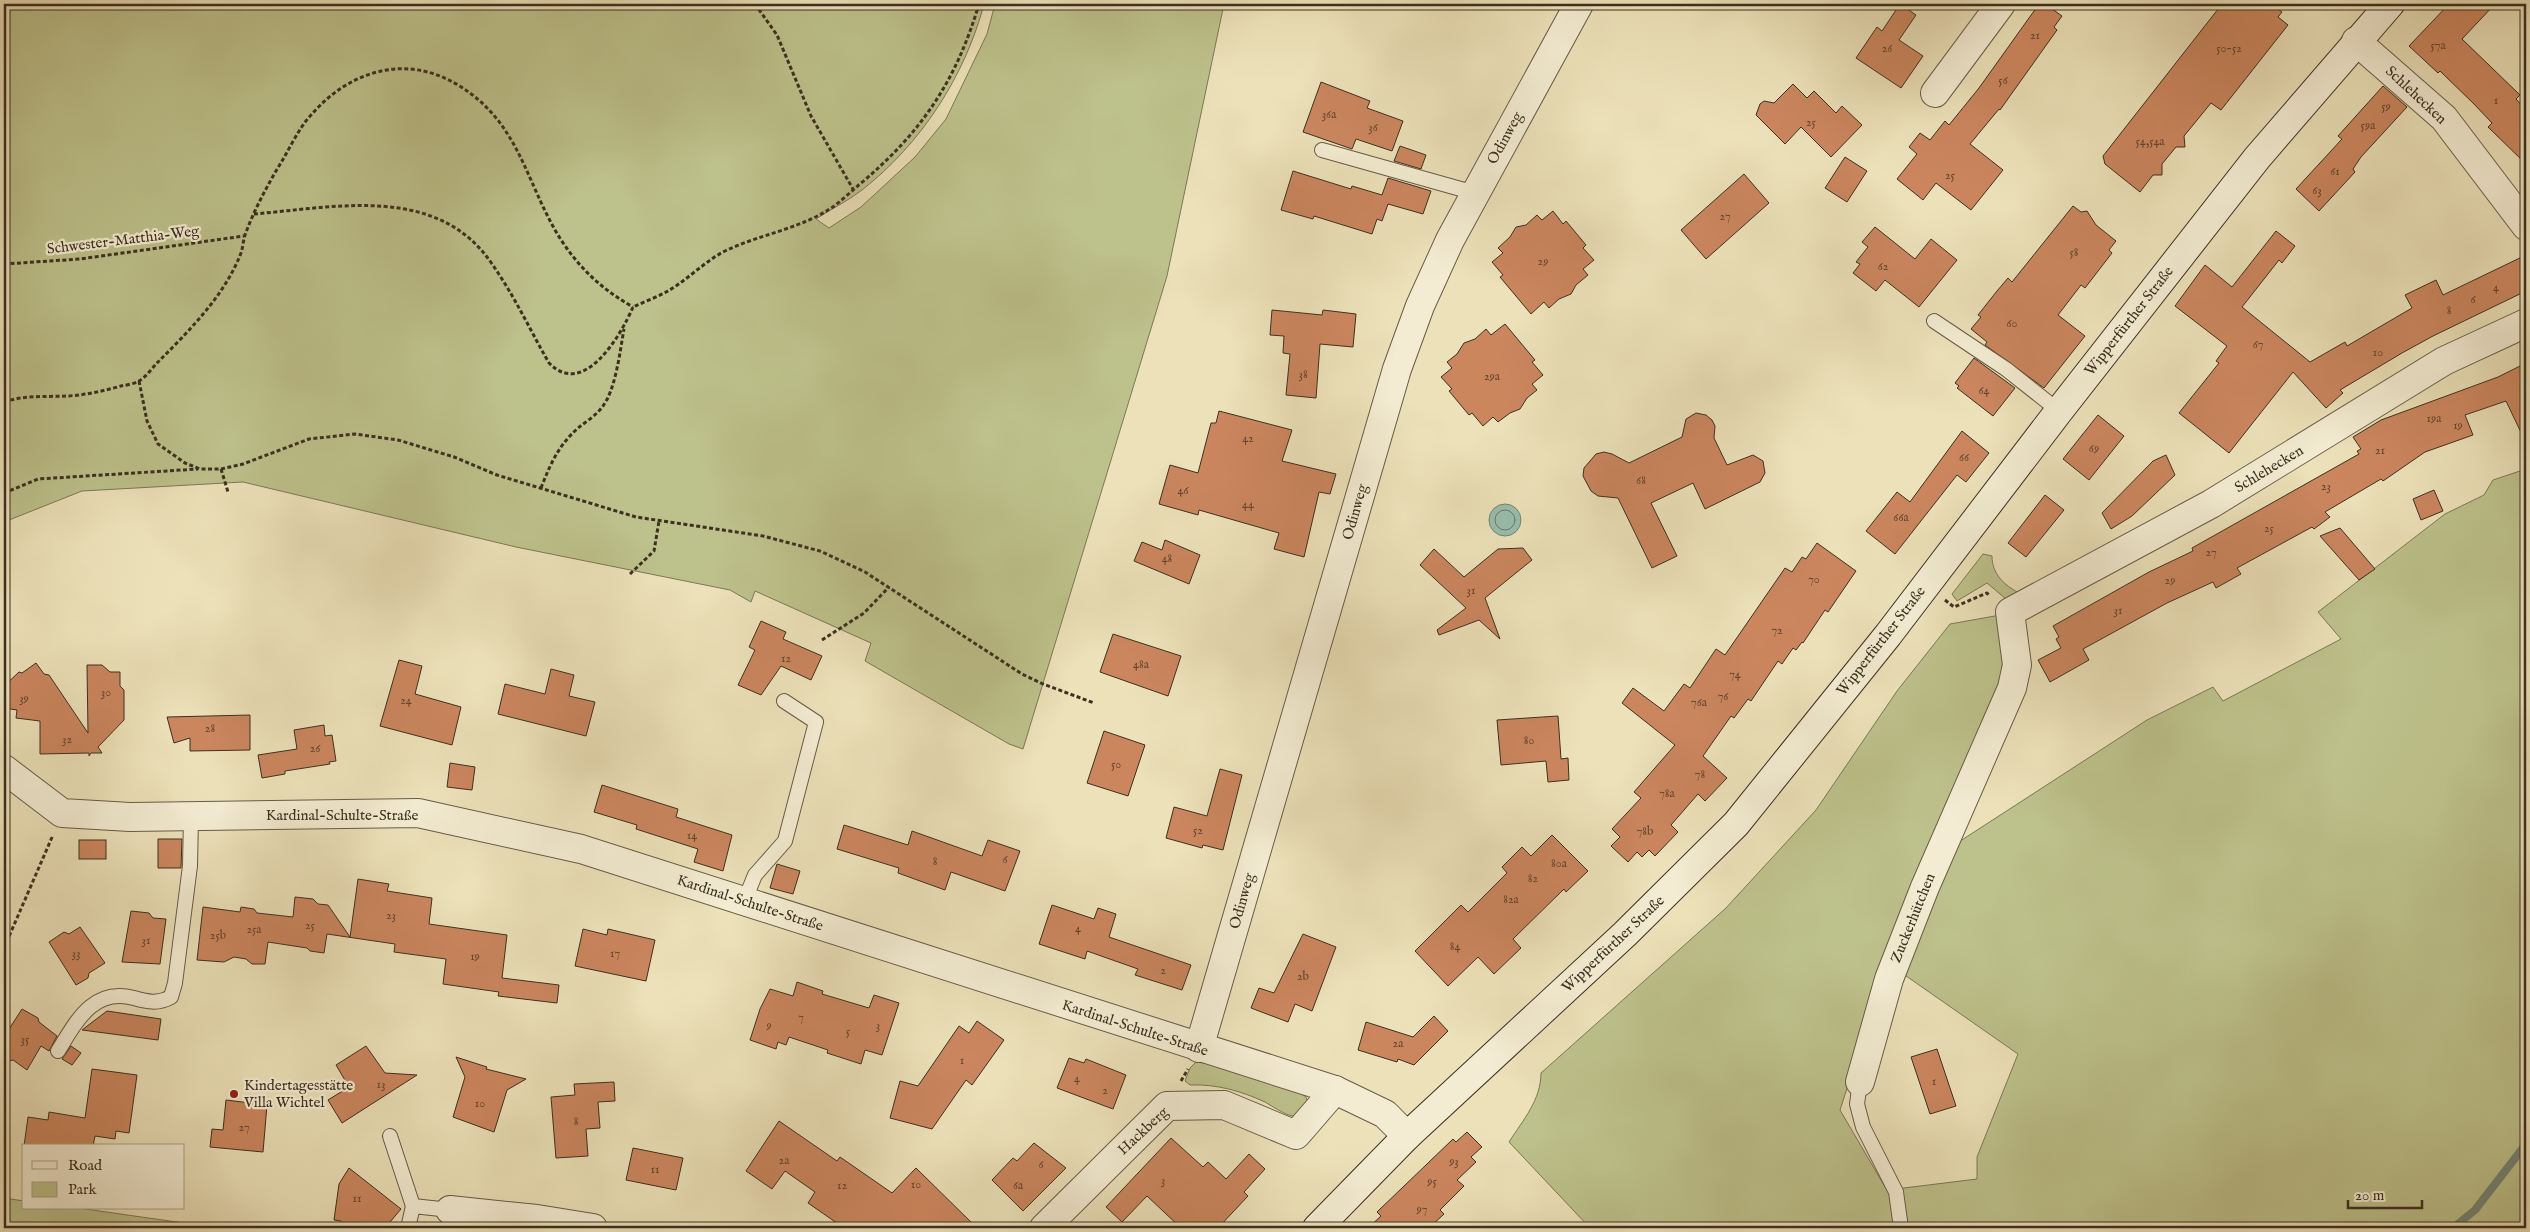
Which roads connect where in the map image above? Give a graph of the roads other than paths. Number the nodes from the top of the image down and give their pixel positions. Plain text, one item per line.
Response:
1 (1580, 4) edge
2 (2001, 4) edge
3 (2390, 4) edge
4 (2356, 41) junction
5 (1935, 93) dead end
6 (1322, 150) dead end
7 (1475, 193) junction
8 (2526, 226) edge
9 (1934, 321) dead end
10 (2526, 323) edge
11 (2059, 411) junction
12 (2010, 612) joint
13 (784, 701) dead end
14 (4, 769) edge
15 (191, 817) junction
16 (744, 902) junction
17 (1199, 1048) junction
18 (58, 1051) dead end
19 (1860, 1082) joint
20 (1335, 1090) junction
21 (390, 1136) dead end
22 (1407, 1136) junction
23 (413, 1206) junction
24 (450, 1210) joint
25 (408, 1228) edge
26 (594, 1228) edge
27 (1044, 1228) edge
28 (1317, 1228) edge
29 (1901, 1228) edge

1 - 7 street, Odinweg
2 - 5 street
3 - 4 street, Wipperfürther Straße
4 - 8 street, Schlehecken
4 - 11 street, Wipperfürther Straße
6 - 7 lane
7 - 17 street, Odinweg
9 - 11 lane
10 - 12 street, Schlehecken
11 - 22 street, Wipperfürther Straße
12 - 19 street, Zuckerhütchen
13 - 16 lane
14 - 15 street, Kardinal-Schulte-Straße
15 - 16 street, Kardinal-Schulte-Straße
15 - 18 lane
16 - 17 street, Kardinal-Schulte-Straße
17 - 20 street, Kardinal-Schulte-Straße
19 - 29 lane, Zuckerhütchen
20 - 22 street, Kardinal-Schulte-Straße
20 - 27 street, Hackberg
21 - 23 lane
22 - 28 street, Wipperfürther Straße
23 - 24 lane
23 - 25 lane
24 - 26 street

